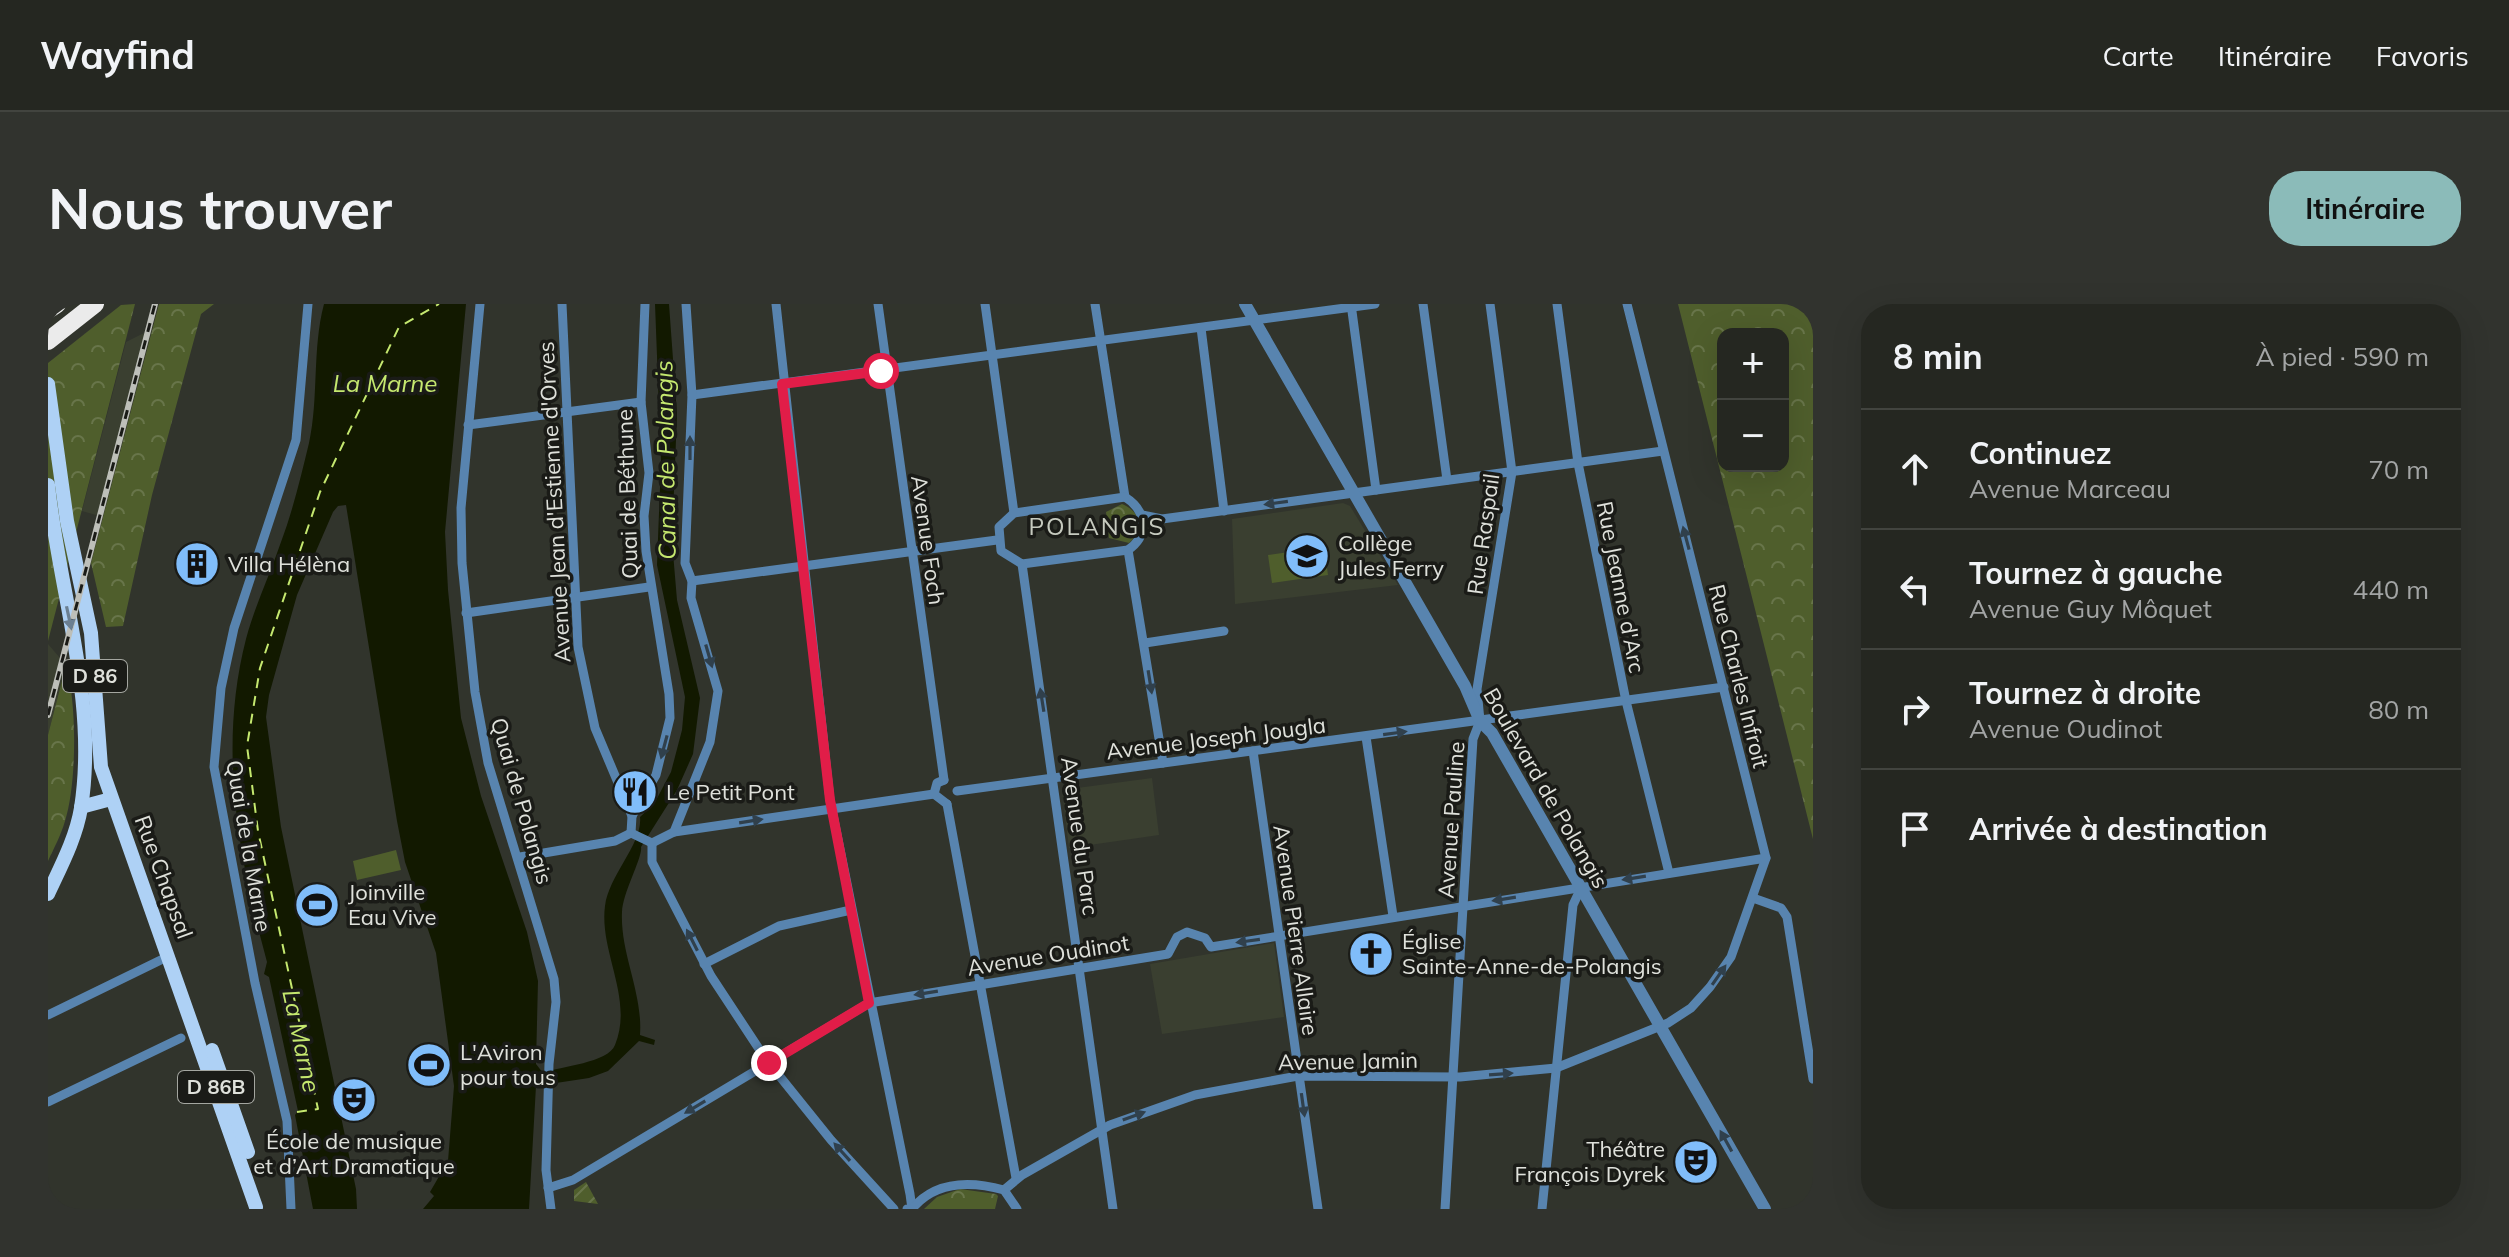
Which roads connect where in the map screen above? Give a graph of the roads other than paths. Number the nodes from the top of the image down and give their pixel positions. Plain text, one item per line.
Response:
1 (57, 304) edge
2 (95, 304) edge
3 (308, 304) edge
4 (480, 304) edge
5 (562, 304) edge
6 (645, 304) edge
7 (686, 304) edge
8 (776, 304) edge
9 (878, 304) edge
10 (985, 304) edge
11 (1095, 304) edge
12 (1245, 304) edge
13 (1277, 304) edge
14 (1375, 304) edge
15 (1423, 304) edge
16 (1490, 304) edge
17 (1557, 304) edge
18 (1627, 304) edge
19 (1351, 306) edge
20 (48, 310) edge
21 (1279, 317) junction
22 (1254, 320) junction
23 (1201, 328) junction
24 (48, 341) edge
25 (1100, 341) junction
26 (992, 356) junction
27 (886, 370) junction
28 (48, 384) edge
29 (782, 384) junction
30 (692, 395) junction
31 (641, 402) junction
32 (568, 412) junction
33 (468, 425) junction
34 (1663, 451) junction
35 (1578, 463) junction
36 (1512, 472) junction
37 (1447, 480) junction
38 (48, 485) edge
39 (1376, 490) junction
40 (1353, 492) junction
41 (1125, 497) junction
42 (1224, 511) junction
43 (1014, 513) junction
44 (1142, 515) junction
45 (997, 540) junction
46 (1128, 550) junction
47 (911, 552) junction
48 (1022, 564) junction
49 (802, 566) junction
50 (692, 581) junction
51 (649, 587) junction
52 (575, 597) junction
53 (466, 613) junction
54 (1224, 631) dead end
55 (1145, 643) junction
56 (1724, 687) junction
57 (1626, 701) junction
58 (1480, 721) junction
59 (1366, 737) junction
60 (1253, 751) junction
61 (1163, 763) junction
62 (1054, 777) junction
63 (944, 780) junction
64 (957, 791) junction
65 (934, 794) junction
66 (111, 799) junction
67 (947, 804) junction
68 (81, 807) junction
69 (832, 808) junction
70 (632, 816) junction
71 (674, 832) junction
72 (631, 833) junction
73 (652, 843) junction
74 (520, 857) junction
75 (1766, 858) junction
76 (1669, 873) junction
77 (1581, 888) junction
78 (48, 894) edge
79 (1753, 898) junction
80 (1463, 906) junction
81 (851, 910) junction
82 (1393, 916) junction
83 (1279, 936) junction
84 (171, 962) junction
85 (704, 964) junction
86 (1082, 968) junction
87 (979, 984) junction
88 (869, 1003) junction
89 (48, 1015) edge
90 (1661, 1026) junction
91 (181, 1038) dead end
92 (769, 1063) junction
93 (1556, 1068) junction
94 (1298, 1076) junction
95 (1453, 1077) junction
96 (1813, 1079) edge
97 (48, 1102) edge
98 (1102, 1129) junction
99 (1016, 1178) junction
100 (548, 1188) junction
101 (1004, 1190) junction
102 (551, 1206) edge
103 (261, 1208) edge
104 (291, 1209) edge
105 (561, 1209) edge
106 (894, 1209) edge
107 (910, 1209) edge
108 (1017, 1209) edge
109 (1113, 1209) edge
110 (1318, 1209) edge
111 (1445, 1209) edge
112 (1542, 1209) edge
113 (1765, 1209) edge

1 - 20 highway
2 - 24 highway
3 - 104 street, Quai de la Marne
4 - 33 street, Quai de Polangis
5 - 32 street, Avenue Jean d'Estienne d'Orves
6 - 31 street, Quai de Béthune
7 - 30 street
8 - 29 street
9 - 27 street, Avenue Foch
10 - 26 street
11 - 25 street
12 - 22 street, Boulevard de Polangis
13 - 21 street
14 - 19 street
15 - 37 street
16 - 36 street, Rue Raspail
17 - 35 street, Rue Jeanne d'Arc
18 - 34 street, Rue Charles Infroit
19 - 21 street
19 - 39 street
21 - 22 street
22 - 23 street
22 - 40 street, Boulevard de Polangis
23 - 25 street
23 - 42 street
25 - 26 street
25 - 41 street
26 - 27 street
26 - 43 street
27 - 29 street
27 - 47 street, Avenue Foch
28 - 66 main road, Rue Chapsal / D 86
29 - 30 street
29 - 49 street
50 -> 30 street
31 - 32 street
31 - 51 street, Quai de Béthune
32 - 33 street
32 - 52 street, Avenue Jean d'Estienne d'Orves
33 - 53 street, Quai de Polangis
34 - 35 street
56 -> 34 street, Rue Charles Infroit
35 - 36 street
35 - 57 street, Rue Jeanne d'Arc
36 - 37 street
36 - 58 street, Rue Raspail
37 - 39 street
38 -> 68 main road
39 - 40 street
40 -> 42 street
40 - 58 street, Boulevard de Polangis
41 - 43 street
41 - 44 street
42 - 44 street
43 - 45 street
44 - 46 street
45 - 47 street
45 - 48 street
46 - 48 street
46 - 55 street
47 - 49 street
47 - 63 street, Avenue Foch
62 -> 48 street, Avenue du Parc
49 - 50 street
49 - 69 street
50 -> 71 street
51 - 52 street
51 -> 70 street, Quai de Béthune
52 - 53 street
52 - 70 street, Avenue Jean d'Estienne d'Orves
53 - 74 street, Quai de Polangis
54 - 55 street
55 -> 61 street
56 - 57 street, Avenue Joseph Jougla
56 - 75 street, Rue Charles Infroit
57 - 58 street, Avenue Joseph Jougla
57 - 76 street, Rue Jeanne d'Arc
59 -> 58 street, Avenue Joseph Jougla
58 - 77 street, Boulevard de Polangis
58 - 80 street, Avenue Pauline
59 - 60 street, Avenue Joseph Jougla
59 - 82 street
60 - 61 street, Avenue Joseph Jougla
60 - 83 street, Avenue Pierre Allaire
61 - 62 street, Avenue Joseph Jougla
62 - 64 street, Avenue Joseph Jougla
62 - 86 street, Avenue du Parc
63 - 64 street
63 - 65 street
64 - 67 street
65 - 67 street
65 - 69 street
66 - 68 main road
66 - 84 main road, Rue Chapsal / D 86B
67 - 87 street
68 - 78 main road
71 -> 69 street
69 - 81 street
70 - 72 street, Avenue Jean d'Estienne d'Orves
71 - 73 street
72 - 73 street
72 - 74 street
85 -> 73 street
74 - 100 street, Quai de Polangis
75 - 76 street, Avenue Oudinot
75 - 79 street
76 -> 77 street, Avenue Oudinot
77 -> 80 street, Avenue Oudinot
77 - 90 street, Boulevard de Polangis
77 - 93 street
90 -> 79 street
79 - 96 street
80 - 82 street, Avenue Oudinot
80 - 95 street, Avenue Pauline
81 - 85 street
81 - 88 street
82 - 83 street, Avenue Oudinot
83 -> 86 street, Avenue Oudinot
83 - 94 street, Avenue Pierre Allaire
84 - 89 street
84 - 103 main road, Rue Chapsal / D 86B
85 - 92 street
86 - 87 street, Avenue Oudinot
86 - 98 street, Avenue du Parc
87 -> 88 street, Avenue Oudinot
87 - 99 street
88 - 92 street, Avenue Oudinot
88 - 107 street
90 - 93 street, Avenue Jamin
113 -> 90 street, Boulevard de Polangis
91 - 97 street
92 -> 100 street, Avenue Oudinot
106 -> 92 street
95 -> 93 street, Avenue Jamin
93 - 112 street
94 - 95 street, Avenue Jamin
98 -> 94 street, Avenue Jamin
94 -> 110 street, Avenue Pierre Allaire
95 - 111 street, Avenue Pauline
98 - 99 street, Avenue Jamin
98 - 109 street, Avenue du Parc
99 - 101 street, Avenue Jamin
100 - 102 street, Quai de Polangis
101 - 107 street
101 - 108 street
102 - 105 street

